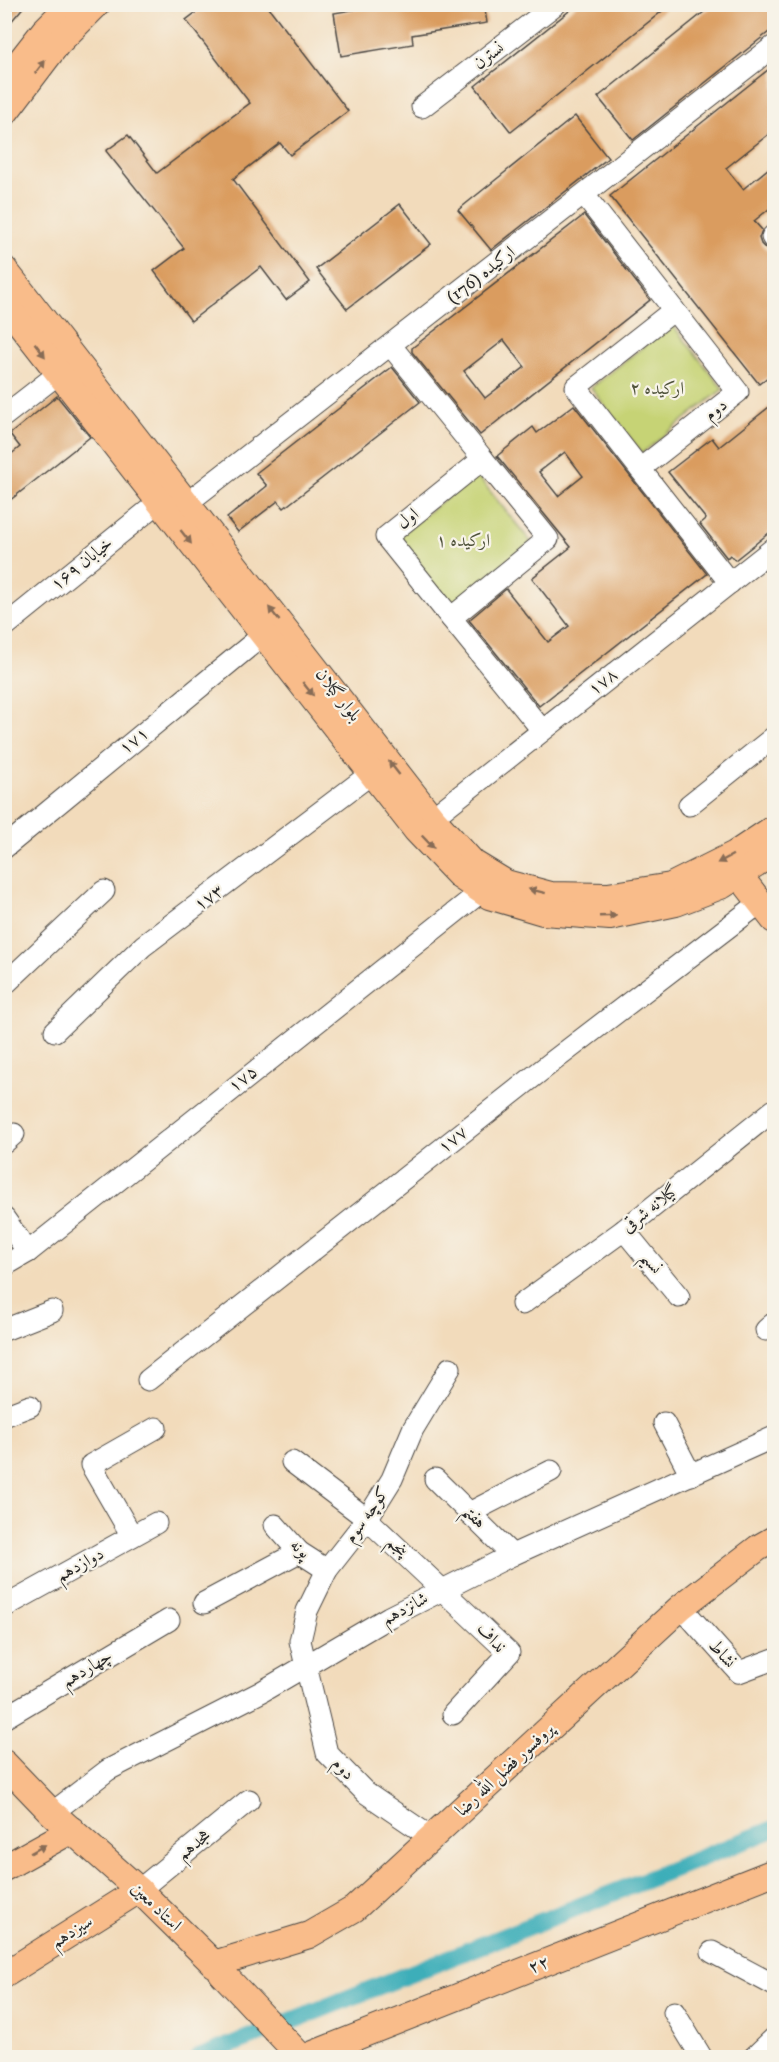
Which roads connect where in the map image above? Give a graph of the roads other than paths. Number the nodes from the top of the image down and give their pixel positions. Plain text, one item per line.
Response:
1 (71, 4) edge
2 (97, 4) edge
3 (556, 4) edge
4 (774, 46) edge
5 (4, 82) edge
6 (422, 107) dead end
7 (4, 114) edge
8 (584, 195) junction
9 (774, 235) edge
10 (774, 240) edge
11 (4, 269) edge
12 (4, 303) edge
13 (674, 310) junction
14 (391, 346) junction
15 (58, 374) junction
16 (4, 416) edge
17 (483, 459) junction
18 (640, 469) junction
19 (159, 502) junction
20 (188, 503) junction
21 (774, 548) edge
22 (730, 583) junction
23 (451, 618) junction
24 (4, 627) edge
25 (263, 635) junction
26 (543, 730) junction
27 (774, 737) edge
28 (372, 773) junction
29 (689, 805) dead end
30 (432, 818) junction
31 (774, 828) edge
32 (4, 848) edge
33 (774, 852) edge
34 (739, 874) junction
35 (104, 891) dead end
36 (482, 891) junction
37 (767, 911) edge
38 (4, 985) edge
39 (55, 1031) dead end
40 (774, 1110) edge
41 (4, 1218) edge
42 (624, 1230) junction
43 (28, 1252) junction
44 (4, 1266) edge
45 (679, 1297) dead end
46 (522, 1304) dead end
47 (52, 1311) dead end
48 (4, 1330) edge
49 (450, 1368) dead end
50 (148, 1380) dead end
51 (30, 1406) dead end
52 (4, 1416) edge
53 (664, 1424) dead end
54 (156, 1428) dead end
55 (774, 1437) edge
56 (292, 1462) dead end
57 (551, 1471) dead end
58 (692, 1475) junction
59 (435, 1479) dead end
60 (469, 1513) junction
61 (367, 1519) junction
62 (156, 1523) dead end
63 (276, 1525) dead end
64 (132, 1536) junction
65 (774, 1539) edge
66 (299, 1552) junction
67 (512, 1555) junction
68 (327, 1570) junction
69 (442, 1590) junction
70 (204, 1603) dead end
71 (4, 1607) edge
72 (681, 1607) junction
73 (169, 1620) dead end
74 (774, 1659) edge
75 (306, 1665) junction
76 (453, 1714) dead end
77 (4, 1718) edge
78 (4, 1763) edge
79 (249, 1800) dead end
80 (52, 1813) junction
81 (72, 1830) junction
82 (432, 1838) junction
83 (4, 1868) edge
84 (774, 1872) edge
85 (139, 1890) junction
86 (712, 1952) dead end
87 (218, 1968) junction
88 (4, 1975) edge
89 (772, 1978) edge
90 (674, 2012) dead end
91 (774, 2038) edge
92 (297, 2052) edge
93 (702, 2058) edge
94 (753, 2058) edge

1 - 5 main road
7 -> 2 main road
3 - 6 street, نسترن
4 - 8 street, ارکیده (176)
8 - 13 street, دوم
8 - 14 street, ارکیده (176)
9 - 10 street
11 - 20 main road, بلوار گیلان
12 -> 15 main road, بلوار گیلان
13 - 18 street, دوم
13 - 18 street
14 - 17 street
14 - 20 street, ارکیده (176)
15 - 16 street
15 - 19 main road, بلوار گیلان
17 - 23 street
17 - 23 street, اول
18 - 22 street
19 - 24 street, خیابان ۱۶۹
19 -> 25 main road, بلوار گیلان
30 -> 20 main road, بلوار گیلان
21 - 22 street, ۱۷۸
22 - 26 street, ۱۷۸
23 - 26 street, اول
25 -> 28 main road, بلوار گیلان
25 - 32 street, ۱۷۱
26 - 30 street, ۱۷۸
27 - 29 street
28 -> 36 main road, بلوار گیلان
28 - 39 street, ۱۷۳
31 -> 30 main road, بلوار گیلان
33 - 34 main road, بلوار گیلان
36 -> 34 main road, بلوار گیلان
34 - 37 main road
35 - 38 street
36 - 43 street, ۱۷۵
37 - 50 street, ۱۷۷
40 - 42 street, گیلانه شرقی
41 - 43 street
42 - 45 street, نسیم
42 - 46 street, گیلانه شرقی
43 - 44 street, ۱۷۵
47 - 48 street
49 - 61 street, کوچه سوم
51 - 52 street
53 - 58 street
54 - 64 street
55 - 58 street, شانزدهم
56 - 61 street, پنجم
57 - 60 street
58 - 67 street, شانزدهم
59 - 60 street, هفتم
60 - 67 street, هفتم
61 - 68 street, کوچه سوم
61 - 69 street, پنجم
62 - 64 street, دوازدهم
63 - 66 street, پونه
64 - 71 street, دوازدهم
65 - 72 main road, پروفسور فضل الله رضا
66 - 68 street, پونه
66 - 70 street
67 - 69 street, شانزدهم
68 - 75 street, کوچه سوم
69 - 75 street, شانزدهم
69 - 76 street, نداف
72 - 74 street, نشاط
72 - 82 main road, پروفسور فضل الله رضا
73 - 77 street, چهاردهم
75 - 80 street, شانزدهم
75 - 82 street, دوم
78 - 80 main road, استاد معین
79 - 85 street, هجدهم
80 - 81 main road, استاد معین
83 -> 81 main road
81 - 85 main road, استاد معین
82 - 87 main road, پروفسور فضل الله رضا
84 - 92 main road, ۲۲
85 - 87 main road, استاد معین
85 - 88 main road, سیزدهم
86 - 89 street
87 - 92 main road, استاد معین
90 - 93 street
91 - 94 street

